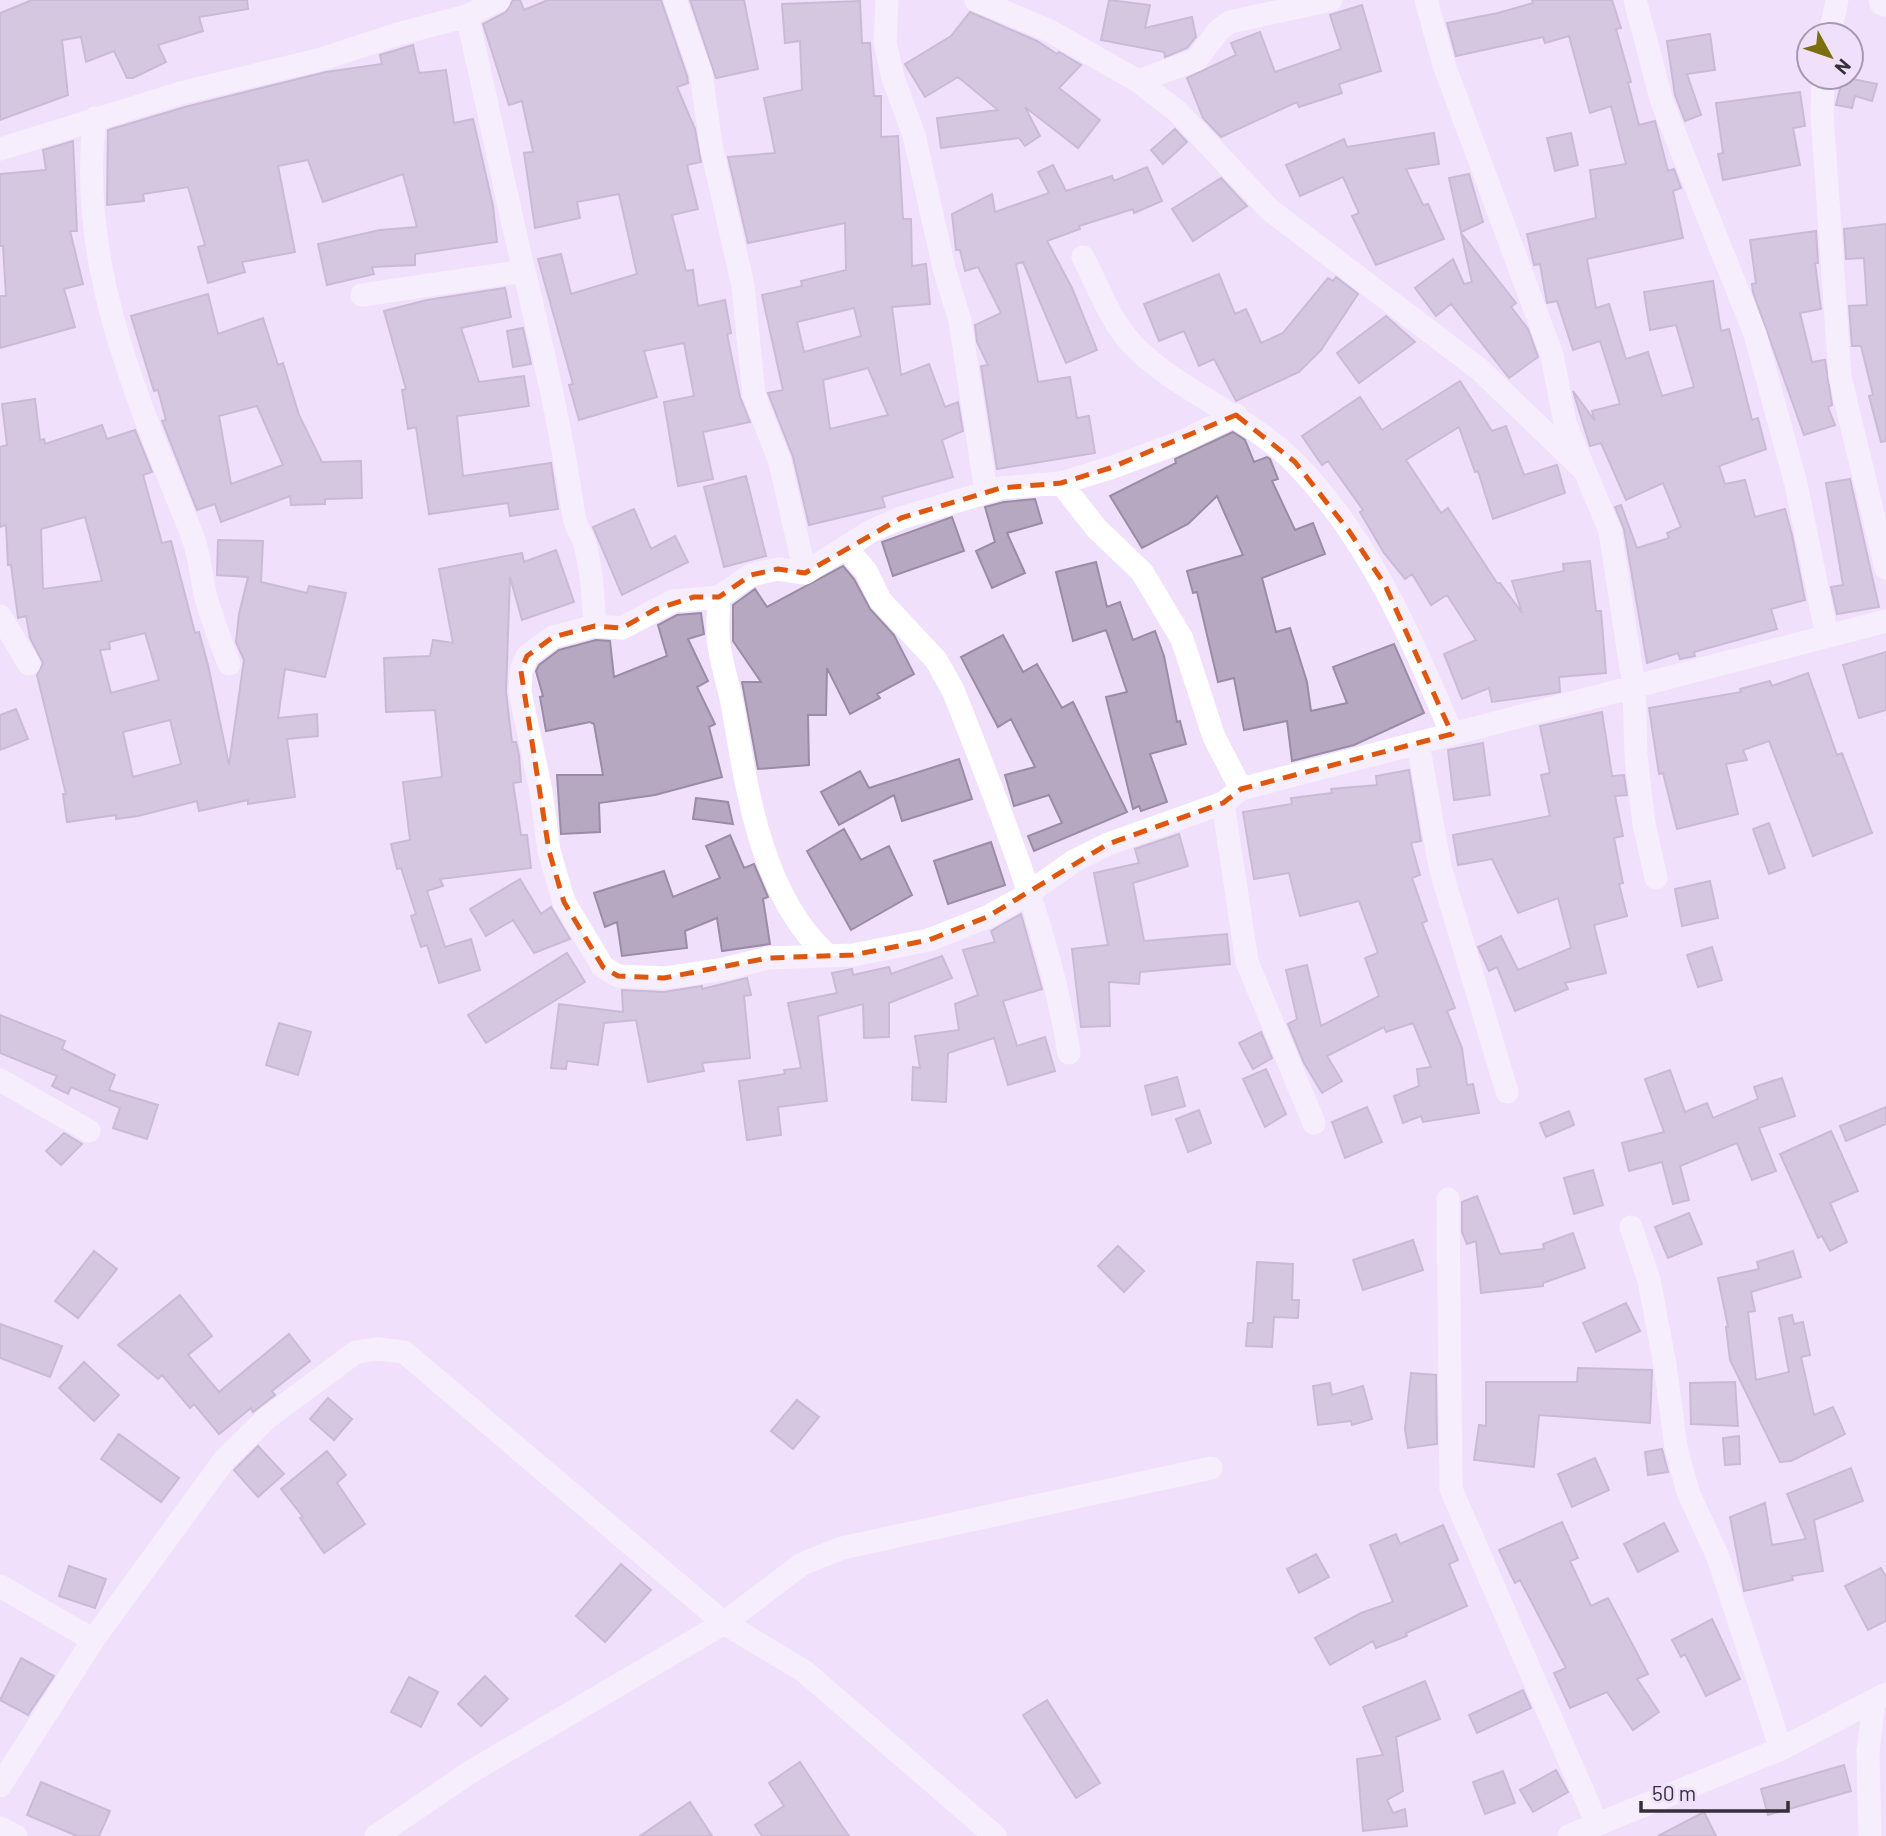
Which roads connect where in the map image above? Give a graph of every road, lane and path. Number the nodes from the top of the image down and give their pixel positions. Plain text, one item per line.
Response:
1 (499, 0) edge
2 (675, 0) edge
3 (887, 0) edge
4 (976, 0) edge
5 (1331, 0) edge
6 (1426, 0) edge
7 (1634, 0) edge
8 (1837, 0) edge
9 (467, 16) junction
10 (1833, 21) edge
11 (1138, 81) junction
12 (1823, 91) edge
13 (95, 118) junction
14 (0, 149) edge
15 (1083, 257) dead end
16 (524, 271) junction
17 (362, 295) dead end
18 (1236, 415) junction
19 (1584, 471) junction
20 (1061, 483) junction
21 (986, 492) junction
22 (846, 548) junction
23 (1886, 568) edge
24 (805, 573) junction
25 (719, 597) junction
26 (0, 616) edge
27 (1886, 617) edge
28 (595, 626) junction
29 (1827, 636) junction
30 (29, 664) dead end
31 (229, 664) dead end
32 (1634, 687) junction
33 (1452, 734) junction
34 (1418, 743) junction
35 (1241, 789) junction
36 (1223, 803) junction
37 (1656, 878) dead end
38 (1028, 893) junction
39 (826, 954) junction
40 (1069, 1053) dead end
41 (0, 1080) edge
42 (1507, 1092) dead end
43 (1314, 1123) dead end
44 (89, 1131) dead end
45 (1448, 1199) dead end
46 (1631, 1227) dead end
47 (1211, 1468) dead end
48 (0, 1586) edge
49 (724, 1623) junction
50 (93, 1640) junction
51 (1880, 1697) edge
52 (1781, 1749) junction
53 (0, 1786) edge
54 (1597, 1824) junction
55 (0, 1829) edge
56 (16, 1836) edge
57 (376, 1836) edge
58 (995, 1836) edge
59 (1569, 1836) edge
60 (1870, 1836) edge

1 - 9 street
2 - 24 street
3 - 21 street
4 - 11 street
5 - 11 street
6 - 19 street
7 - 29 street
8 - 10 street
9 - 13 street
9 - 16 street
11 - 19 street
12 - 23 street
13 - 14 street
13 - 31 street
15 - 18 street
16 - 17 street
16 - 28 street
18 - 20 street
18 - 33 street
19 - 32 street
20 - 21 street
20 - 35 street
21 - 22 street
22 - 24 street
22 - 38 street
24 - 25 street
25 - 28 street
25 - 39 street
26 - 30 street
27 - 29 street
28 - 39 street
29 - 32 street
32 - 33 street
32 - 37 street
33 - 34 street
34 - 35 street
34 - 42 street
35 - 36 street
36 - 38 street
36 - 43 street
38 - 39 street
38 - 40 street
41 - 44 street
45 - 54 street
46 - 52 street
47 - 49 street
48 - 50 street
49 - 50 street
49 - 57 street
49 - 58 street
50 - 53 street
51 - 52 street
51 - 60 street
52 - 54 street
54 - 59 street
55 - 56 street

